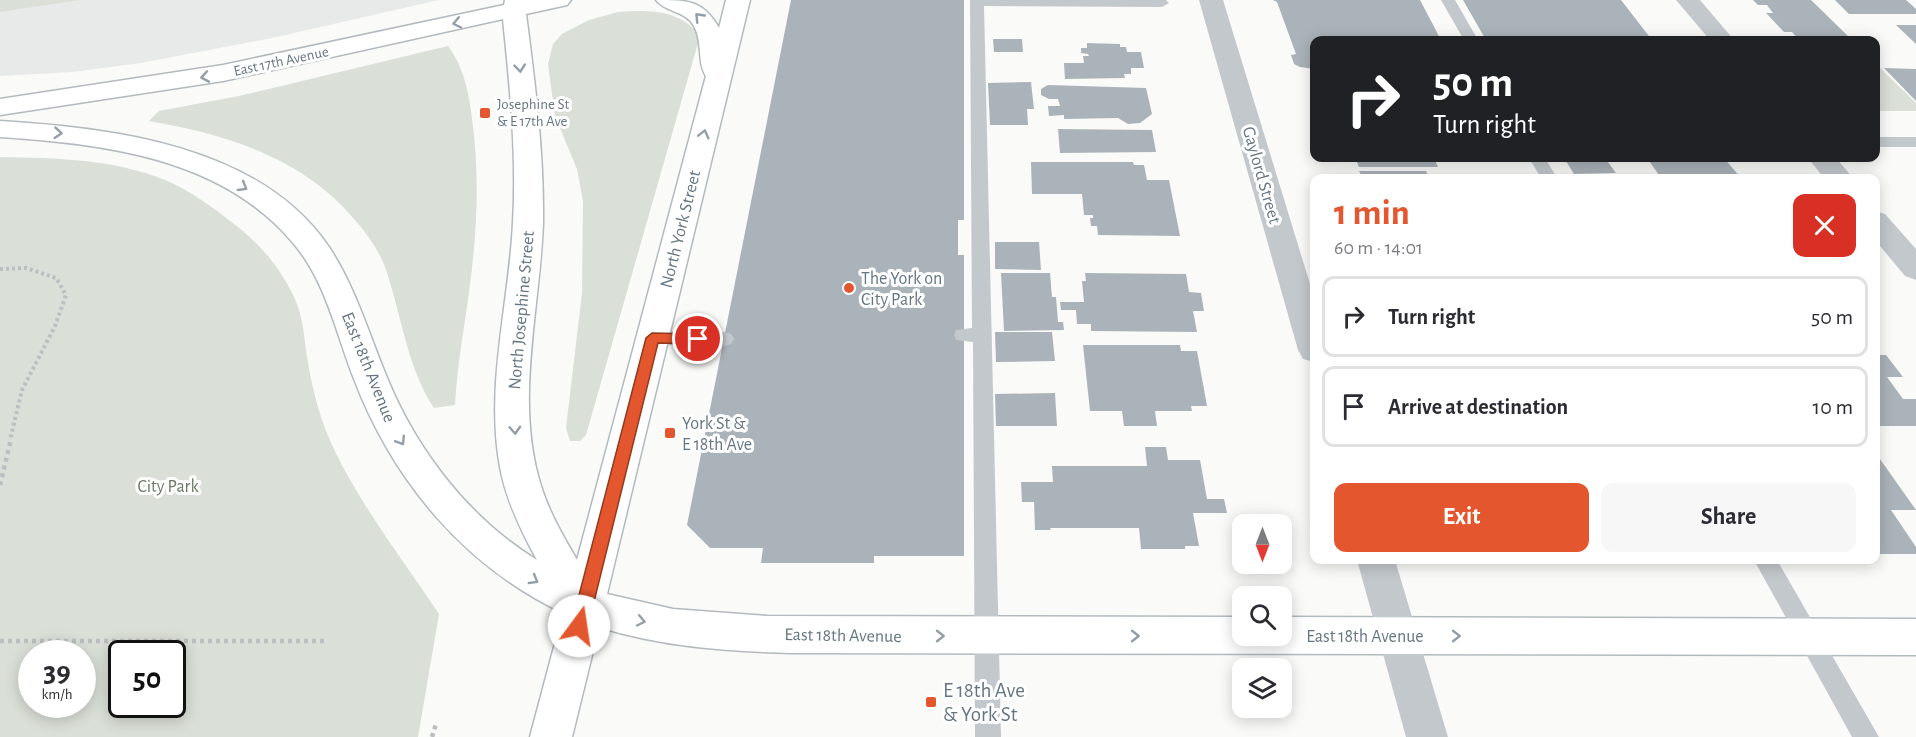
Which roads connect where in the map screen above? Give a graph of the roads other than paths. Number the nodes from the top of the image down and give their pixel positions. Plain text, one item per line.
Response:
1 (560, 0) edge
2 (668, 0) edge
3 (738, 0) edge
4 (1211, 0) edge
5 (1448, 0) edge
6 (1688, 0) edge
7 (977, 1) edge
8 (1162, 3) dead end
9 (515, 5) edge
10 (1469, 36) edge
11 (1719, 36) edge
12 (715, 91) junction
13 (0, 107) edge
14 (0, 129) edge
15 (1880, 142) edge
16 (1916, 142) edge
17 (1825, 162) edge
18 (1835, 174) edge
19 (1880, 227) edge
20 (1916, 269) edge
21 (1310, 336) edge
22 (652, 338) junction
23 (724, 339) dead end
24 (1377, 564) edge
25 (1767, 564) edge
26 (585, 606) junction
27 (987, 636) junction
28 (1399, 636) junction
29 (1810, 637) junction
30 (1916, 638) edge
31 (551, 737) edge
32 (988, 737) edge
33 (1427, 737) edge
34 (1866, 737) edge

1 - 9 main road, East 17th Avenue
12 -> 2 main road
3 - 12 main road, North York Street
4 - 21 street, Gaylord Street
5 - 10 lane
6 - 11 street
7 - 8 lane
7 - 27 lane
9 -> 13 main road, East 17th Avenue
9 -> 26 main road, North Josephine Street
22 -> 12 main road, North York Street
14 -> 26 main road, East 18th Avenue
15 - 16 lane
17 - 18 street
19 - 20 street
22 - 23 lane
22 - 26 main road, North York Street
24 - 28 street
25 - 29 lane
26 -> 27 main road, East 18th Avenue
26 - 31 main road, North York Street
27 -> 28 main road, East 18th Avenue
27 - 32 lane
28 -> 29 main road, East 18th Avenue
28 - 33 street
29 - 30 main road, East 18th Avenue
29 - 34 lane

